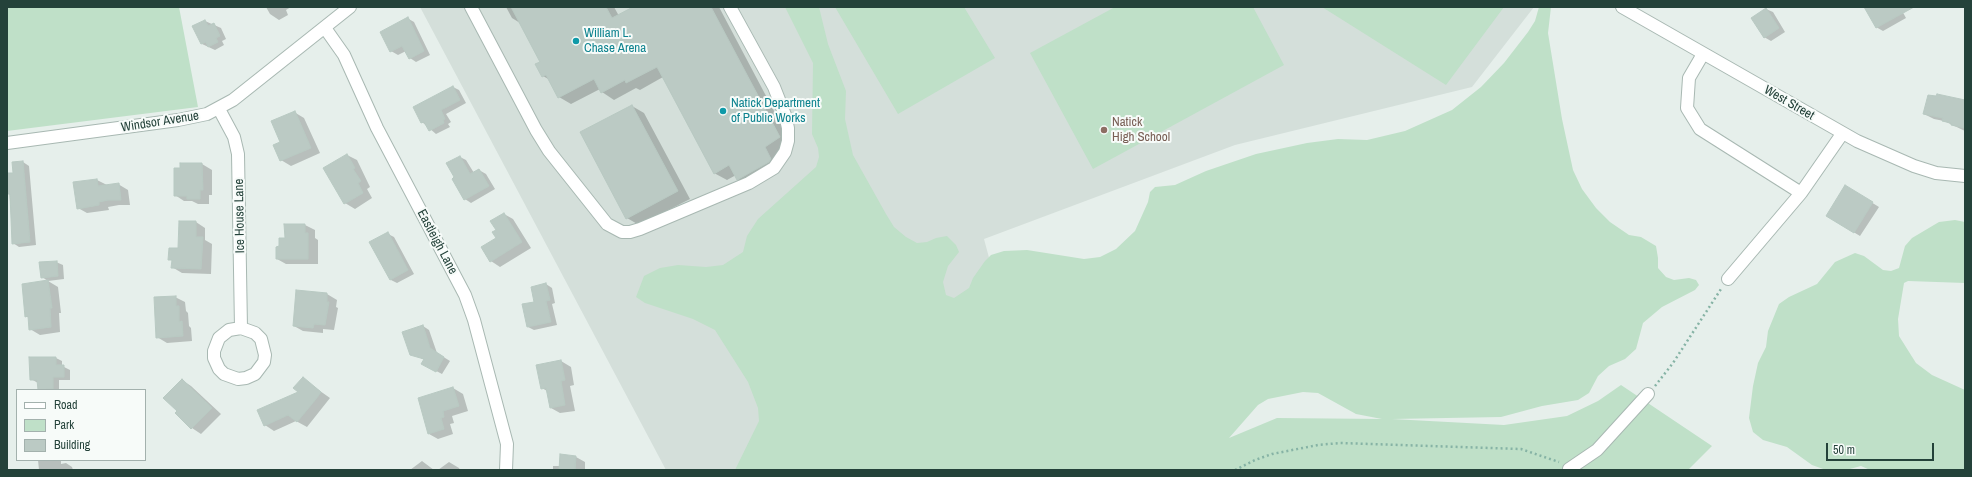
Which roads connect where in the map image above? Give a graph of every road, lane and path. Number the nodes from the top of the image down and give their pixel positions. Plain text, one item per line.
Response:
1 (350, 7) edge
2 (471, 7) edge
3 (730, 7) edge
4 (1622, 7) edge
5 (1639, 11) edge
6 (325, 28) junction
7 (1703, 54) junction
8 (219, 108) junction
9 (1842, 134) junction
10 (7, 143) edge
11 (1965, 176) edge
12 (1801, 193) junction
13 (1728, 279) joint
14 (241, 328) junction
15 (1648, 394) joint
16 (1570, 469) edge
17 (506, 470) edge
18 (1235, 470) edge

1 - 6 street, Windsor Avenue
2 - 3 street
4 - 5 street, West Street
5 - 7 street, West Street
6 - 8 street, Windsor Avenue
6 - 17 street, Eastleigh Lane
7 - 9 street, West Street
7 - 12 street
8 - 10 street, Windsor Avenue
8 - 14 street, Ice House Lane
9 - 11 street, West Street
9 - 12 street
12 - 13 street
13 - 15 path
14 - 14 street
15 - 16 street
16 - 18 path

